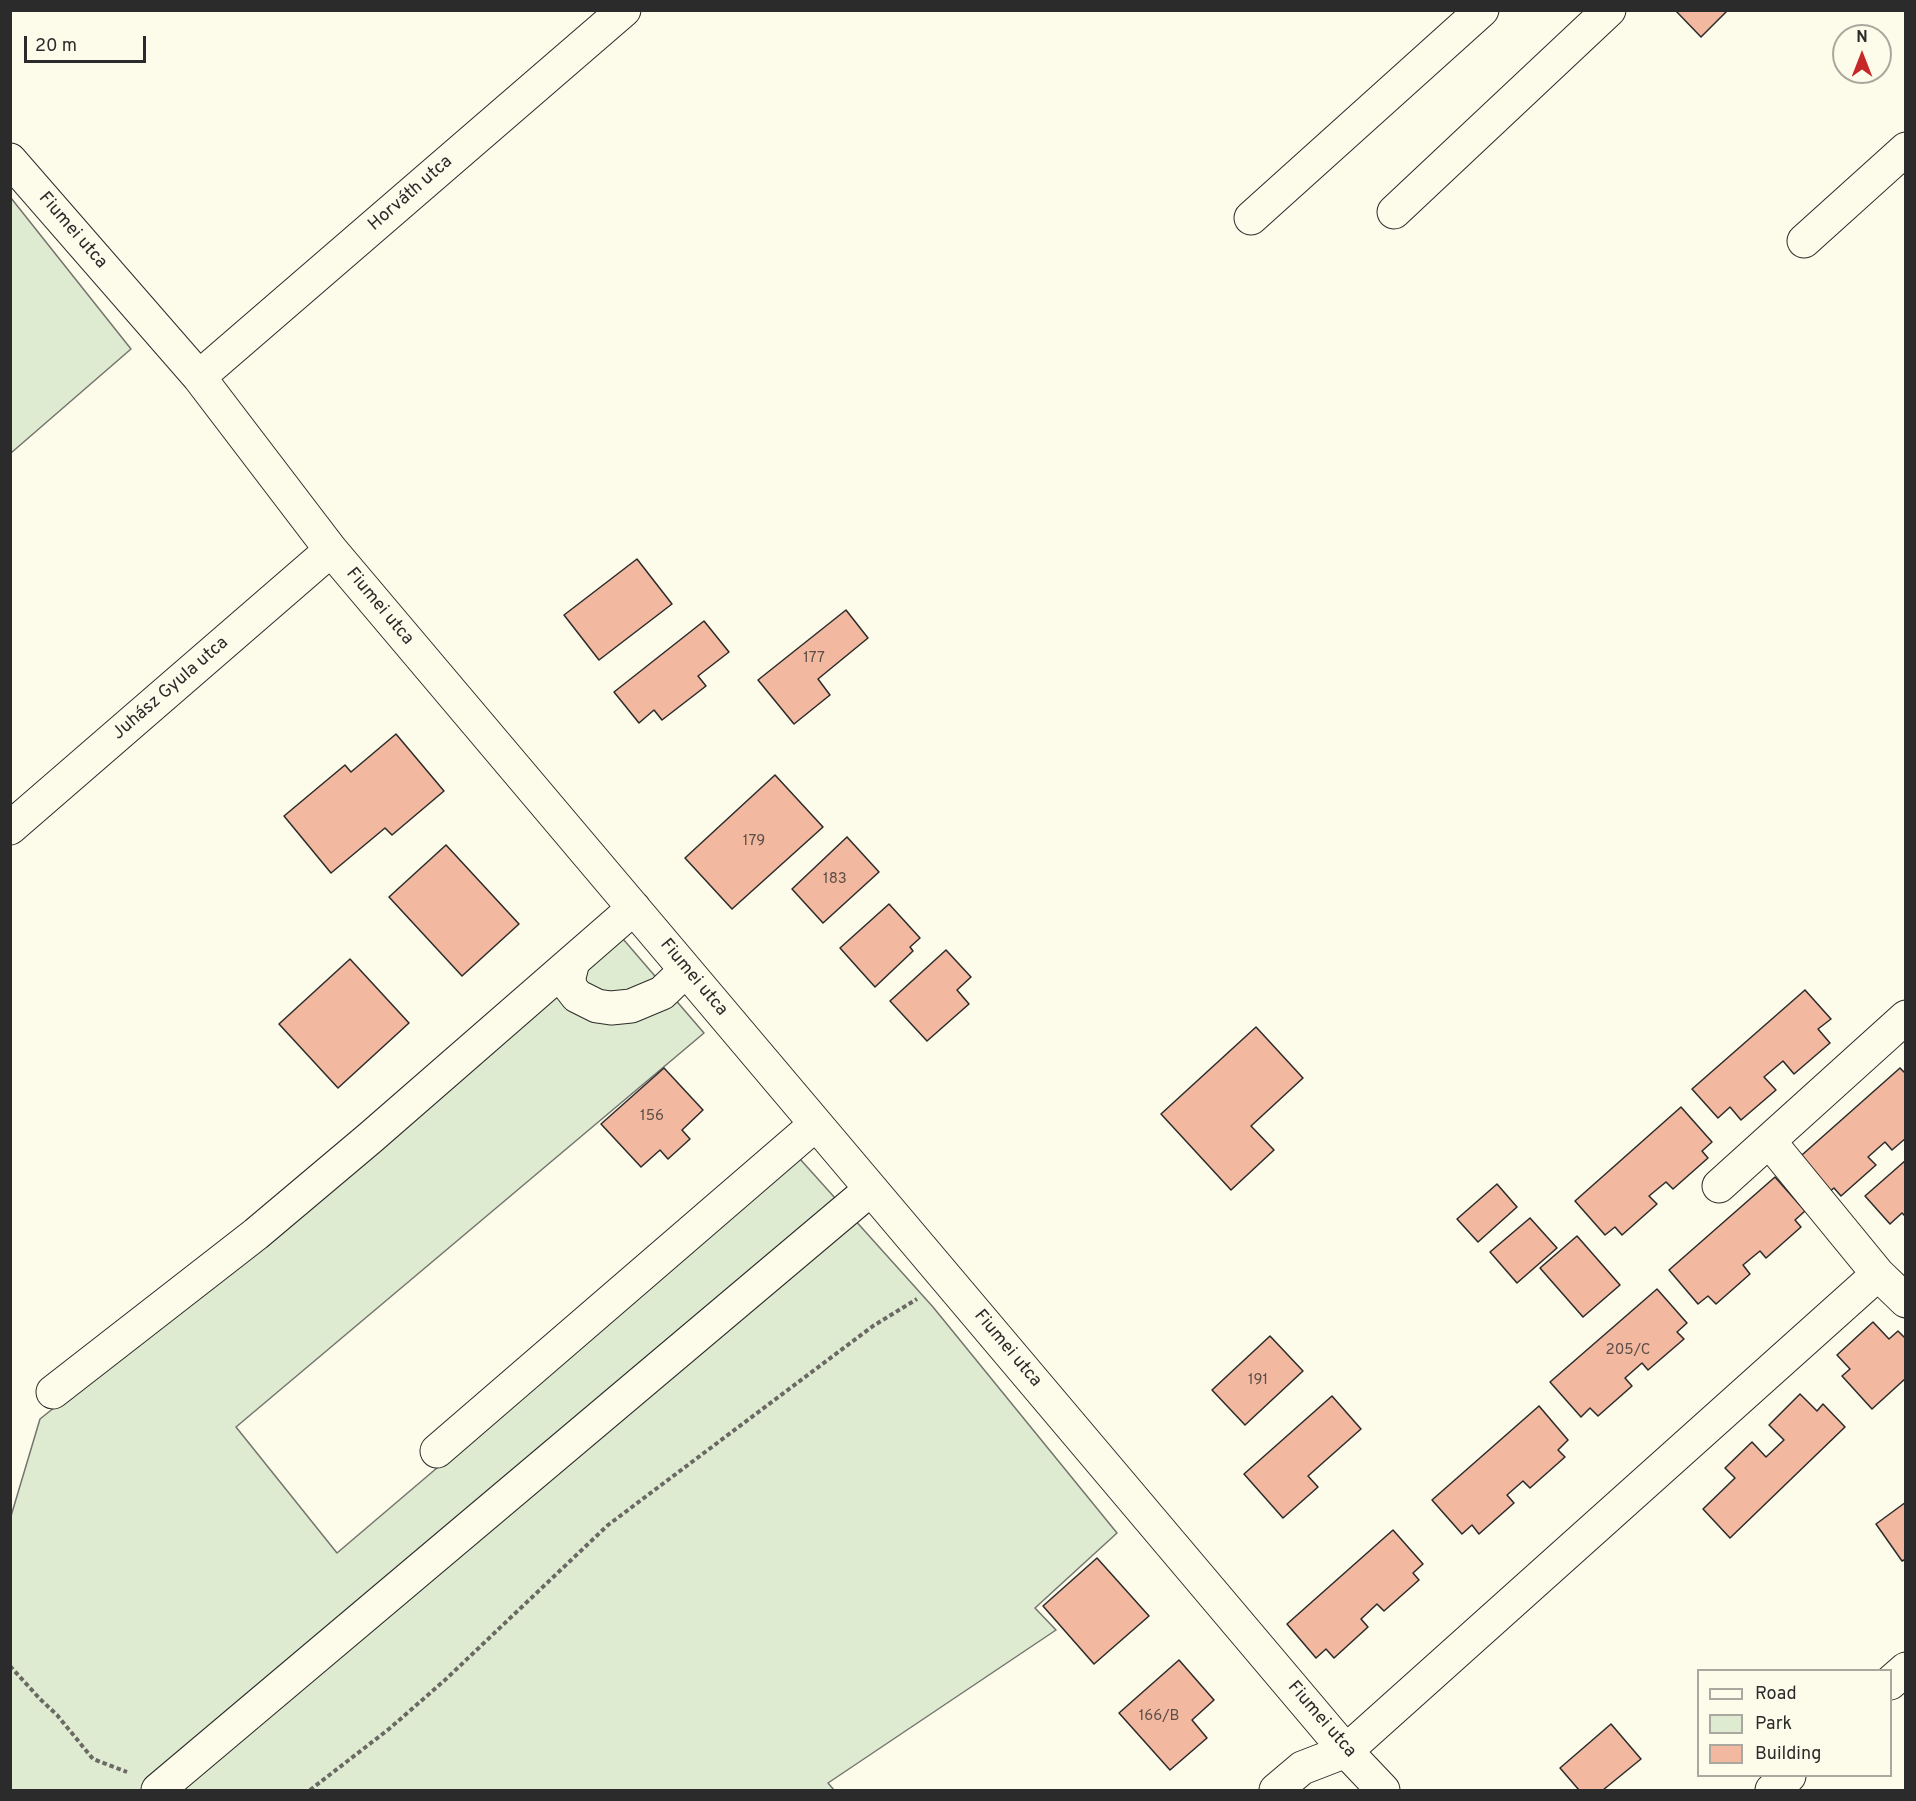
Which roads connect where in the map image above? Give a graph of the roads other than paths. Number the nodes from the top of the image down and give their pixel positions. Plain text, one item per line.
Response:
1 (624, 10) edge
2 (1482, 10) edge
3 (1609, 10) edge
4 (1905, 149) edge
5 (10, 160) edge
6 (1394, 212) dead end
7 (1251, 218) dead end
8 (1804, 241) dead end
9 (199, 377) junction
10 (331, 550) junction
11 (10, 828) edge
12 (634, 908) junction
13 (573, 962) junction
14 (686, 970) junction
15 (1905, 1017) edge
16 (816, 1124) junction
17 (1769, 1141) junction
18 (1719, 1186) dead end
19 (871, 1189) junction
20 (1878, 1274) junction
21 (1905, 1301) edge
22 (53, 1392) dead end
23 (437, 1451) dead end
24 (1905, 1669) edge
25 (1892, 1681) edge
26 (1346, 1751) junction
27 (1788, 1777) edge
28 (166, 1783) edge
29 (1276, 1791) edge
30 (1383, 1791) edge
31 (1772, 1791) edge

1 - 9 street, Horváth utca
2 - 7 street
3 - 6 street
4 - 8 street
5 - 9 street, Fiumei utca
9 - 10 street, Fiumei utca
10 - 11 street, Juhász Gyula utca
10 - 12 street, Fiumei utca
12 - 13 street
12 - 14 street, Fiumei utca
13 - 14 street
13 - 22 street
14 - 16 street, Fiumei utca
15 - 17 street
16 - 19 street, Fiumei utca
16 - 23 street
17 - 18 street
17 - 20 street
19 - 26 street, Fiumei utca
19 - 28 street
20 - 21 street
20 - 26 street
24 - 25 street
26 - 29 street
26 - 30 street, Fiumei utca
27 - 31 street

